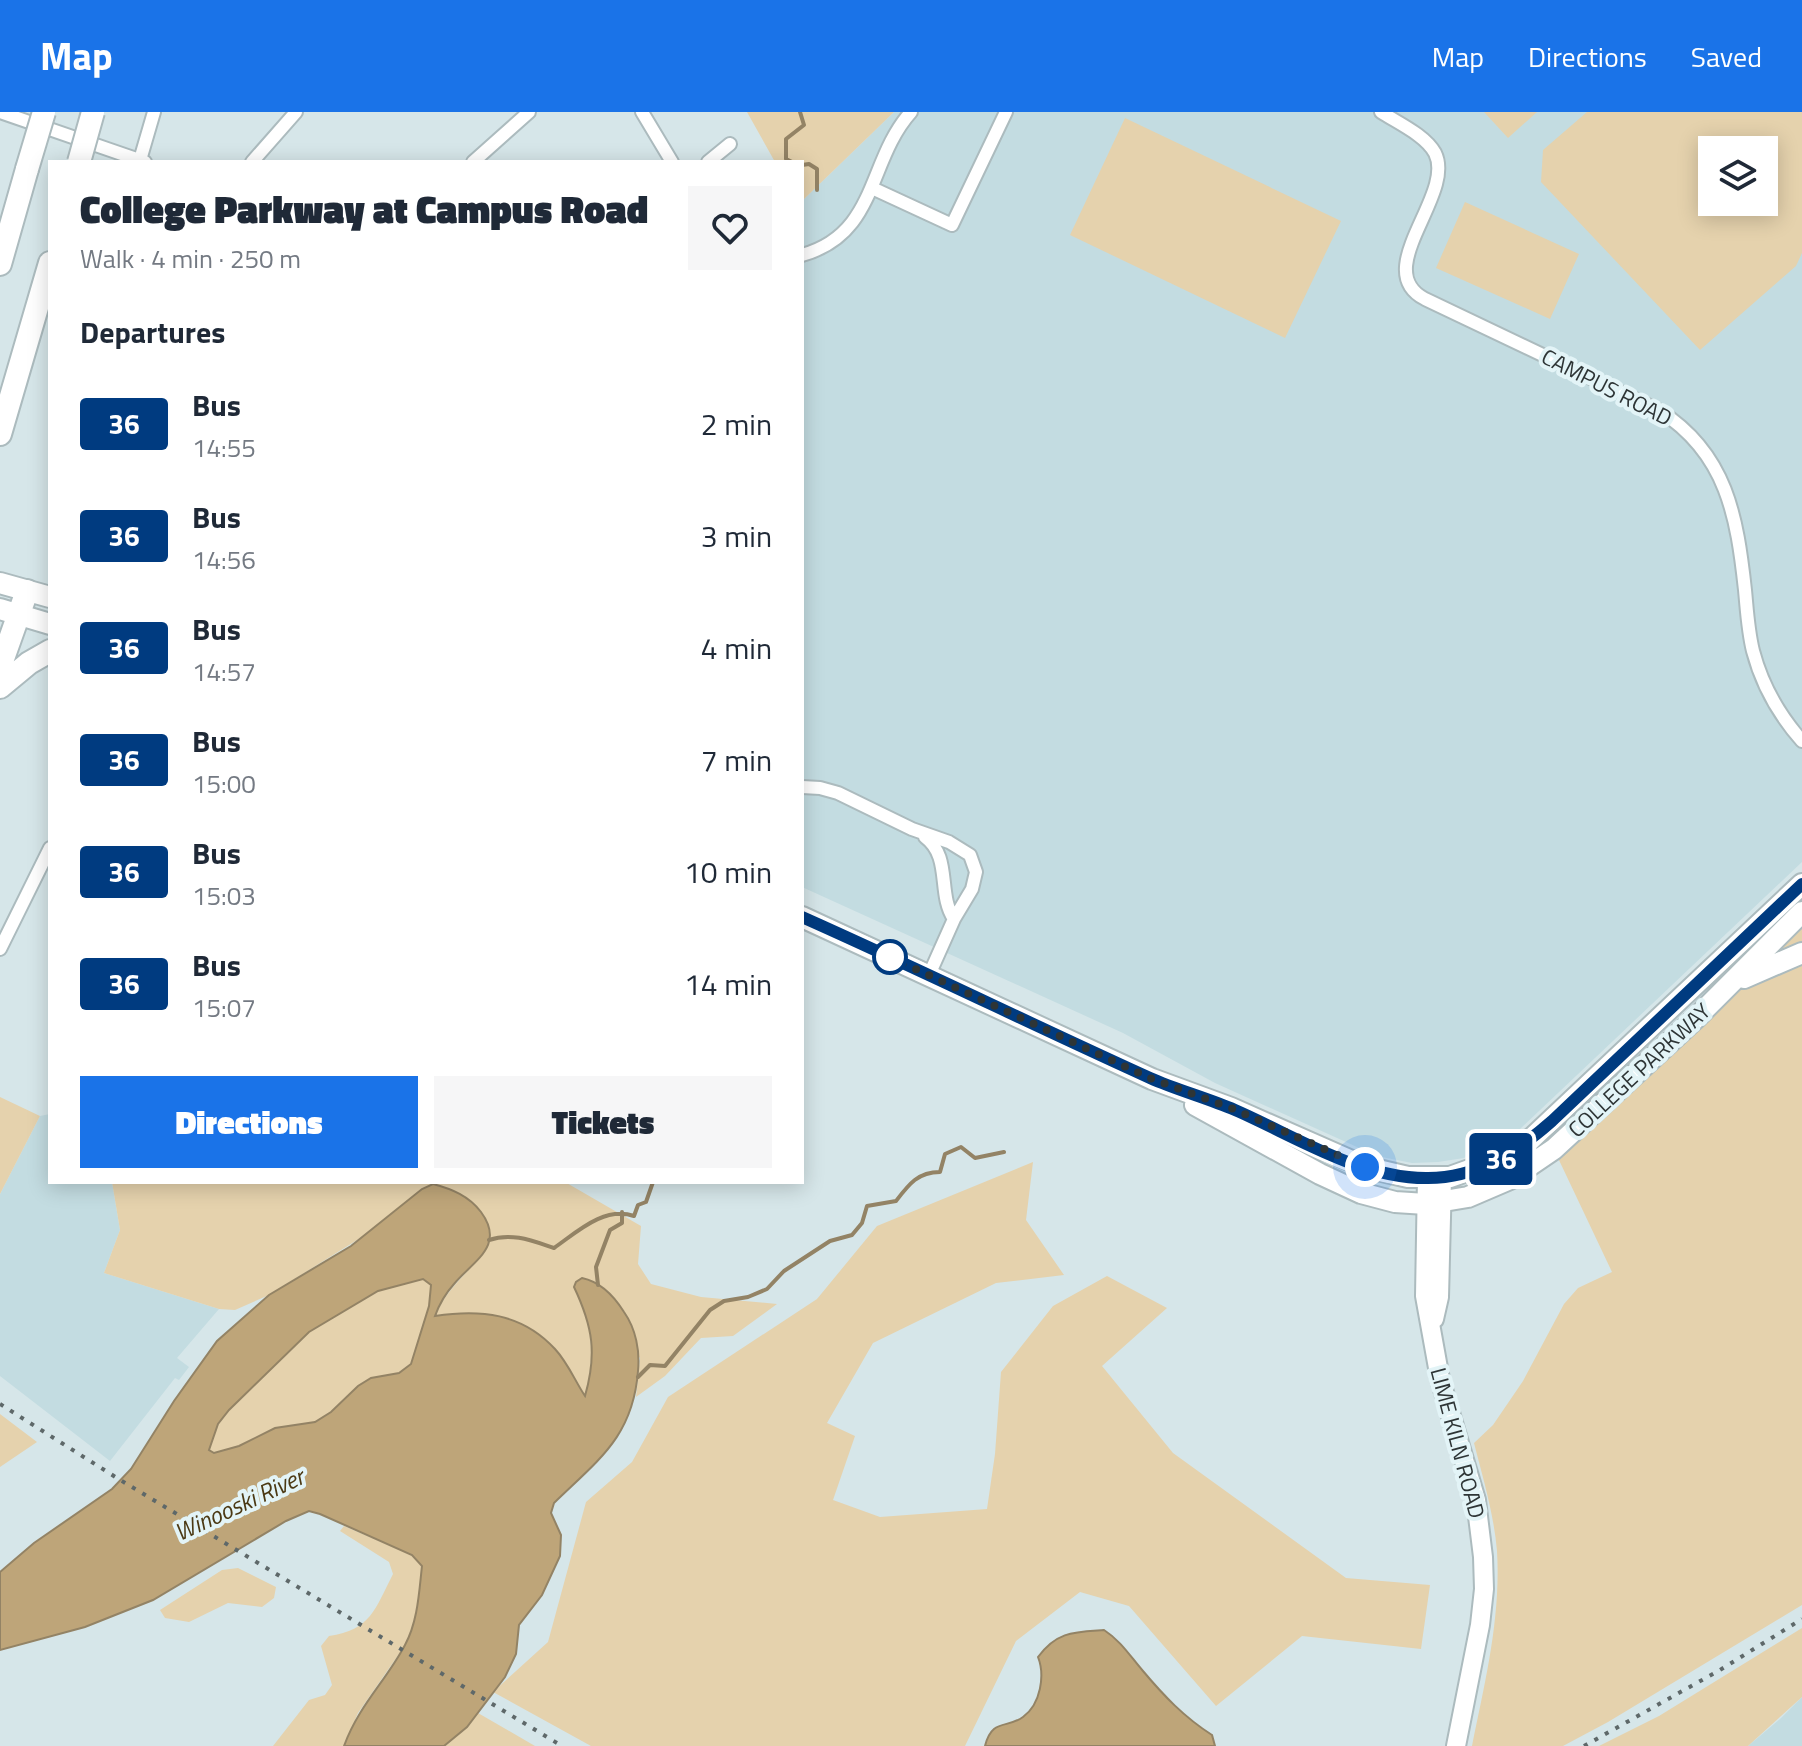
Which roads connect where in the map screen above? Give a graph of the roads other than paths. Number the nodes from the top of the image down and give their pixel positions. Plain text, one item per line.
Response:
1 (0, 112) edge
2 (44, 112) edge
3 (93, 112) edge
4 (154, 112) edge
5 (296, 112) edge
6 (529, 112) edge
7 (642, 112) edge
8 (911, 112) edge
9 (1006, 112) edge
10 (1381, 112) edge
11 (730, 144) dead end
12 (80, 160) edge
13 (140, 160) edge
14 (143, 160) edge
15 (254, 160) edge
16 (475, 160) edge
17 (671, 160) edge
18 (710, 160) edge
19 (872, 188) junction
20 (804, 254) edge
21 (0, 264) edge
22 (48, 270) edge
23 (0, 434) edge
24 (0, 583) edge
25 (27, 591) junction
26 (48, 596) edge
27 (10, 611) edge
28 (48, 623) edge
29 (48, 652) edge
30 (0, 667) edge
31 (0, 687) edge
32 (1802, 741) edge
33 (804, 787) edge
34 (912, 829) junction
35 (48, 852) edge
36 (1802, 884) edge
37 (1802, 912) edge
38 (804, 918) edge
39 (954, 919) junction
40 (0, 949) edge
41 (1802, 953) edge
42 (929, 975) junction
43 (1723, 990) junction
44 (1152, 1079) junction
45 (1435, 1178) junction
46 (1435, 1203) junction
47 (1456, 1746) edge

1 - 13 street
2 - 21 highway, bridge
3 - 12 highway, bridge
4 - 14 street
5 - 15 street
6 - 16 street
7 - 17 street
8 - 19 street
9 - 19 street
10 - 32 street, CAMPUS ROAD
11 - 18 street
19 - 20 street
22 - 23 highway
24 - 25 main road
25 - 26 main road
25 - 27 highway
27 - 28 main road
27 - 30 highway
29 - 31 highway
33 - 34 street
34 - 39 street
34 - 39 street
35 - 40 street
36 - 45 main road, COLLEGE PARKWAY
37 - 43 main road, COLLEGE PARKWAY
38 - 42 main road, COLLEGE PARKWAY
39 - 42 street
41 - 43 main road
42 - 44 main road, COLLEGE PARKWAY
43 - 46 main road, COLLEGE PARKWAY
44 - 45 main road, COLLEGE PARKWAY
44 - 46 main road, COLLEGE PARKWAY
45 - 46 main road, LIME KILN ROAD
46 - 47 main road, LIME KILN ROAD

